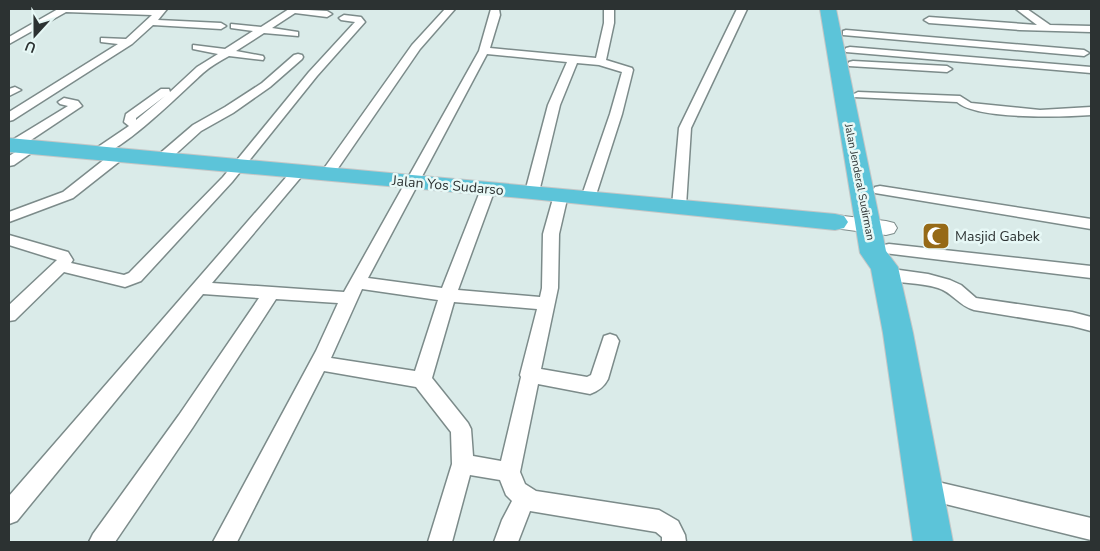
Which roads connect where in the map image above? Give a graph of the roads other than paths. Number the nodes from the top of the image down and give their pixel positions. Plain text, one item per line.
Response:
1 (63, 9) edge
2 (294, 9) edge
3 (450, 9) edge
4 (494, 9) edge
5 (610, 9) edge
6 (742, 9) edge
7 (828, 9) edge
8 (841, 9) edge
9 (1021, 9) edge
10 (162, 10) edge
11 (328, 14) dead end
12 (344, 18) dead end
13 (929, 20) dead end
14 (150, 22) junction
15 (221, 26) dead end
16 (234, 26) dead end
17 (1049, 28) junction
18 (265, 29) junction
19 (1091, 29) edge
20 (295, 34) dead end
21 (105, 40) dead end
22 (9, 41) edge
23 (128, 42) junction
24 (197, 47) dead end
25 (850, 49) junction
26 (484, 51) junction
27 (227, 52) junction
28 (1088, 55) edge
29 (298, 57) dead end
30 (259, 58) dead end
31 (573, 61) junction
32 (600, 62) junction
33 (201, 69) joint
34 (1091, 70) edge
35 (1091, 81) edge
36 (858, 95) junction
37 (64, 102) dead end
38 (1091, 112) edge
39 (9, 117) edge
40 (138, 125) joint
41 (16, 150) edge
42 (110, 153) junction
43 (163, 158) junction
44 (239, 166) junction
45 (300, 170) junction
46 (327, 174) junction
47 (413, 182) junction
48 (488, 189) junction
49 (880, 190) junction
50 (532, 192) junction
51 (561, 195) junction
52 (588, 198) junction
53 (679, 206) junction
54 (9, 217) edge
55 (835, 222) joint
56 (1091, 224) edge
57 (9, 240) edge
58 (883, 249) junction
59 (61, 266) junction
60 (1091, 272) edge
61 (200, 288) junction
62 (353, 290) junction
63 (270, 294) junction
64 (448, 295) junction
65 (546, 304) junction
66 (9, 315) edge
67 (1091, 324) edge
68 (610, 341) dead end
69 (318, 363) junction
70 (529, 375) junction
71 (422, 380) junction
72 (463, 464) junction
73 (509, 472) junction
74 (925, 489) junction
75 (525, 498) junction
76 (9, 513) edge
77 (1091, 530) edge
78 (101, 542) edge
79 (225, 542) edge
80 (440, 542) edge
81 (506, 542) edge
82 (674, 542) edge
83 (933, 542) edge

1 - 10 street
1 - 22 street
2 - 11 street
2 - 18 street
3 - 46 street
4 - 26 street
5 - 32 street
6 - 53 street
7 - 58 highway, Jalan Jenderal Sudirman
8 - 25 highway, Jalan Jenderal Sudirman
9 - 17 street
10 - 14 street
12 - 44 street
13 - 17 street
14 - 15 street
14 - 23 street
16 - 18 street
17 - 19 street
17 - 28 street
18 - 20 street
18 - 27 street
21 - 23 street
23 - 39 street
24 - 27 street
25 - 28 street
25 - 34 street
25 - 35 street
25 - 36 highway, Jalan Jenderal Sudirman
26 - 31 street
26 - 47 street
27 - 30 street
27 - 33 street
29 - 43 street
31 - 32 street
31 - 50 street
32 - 52 street
33 - 40 street
36 - 38 street
36 - 49 highway, Jalan Jenderal Sudirman
37 - 41 street
40 - 42 street
41 - 42 highway, Jalan Yos Sudarso
42 - 43 highway, Jalan Yos Sudarso
42 - 54 street
43 - 44 highway, Jalan Yos Sudarso
44 - 45 highway, Jalan Yos Sudarso
44 - 59 street
45 - 46 highway, Jalan Yos Sudarso
45 - 61 street
46 - 47 highway, Jalan Yos Sudarso
47 - 48 highway, Jalan Yos Sudarso
47 - 62 street
48 - 50 highway, Jalan Yos Sudarso
48 - 64 street
49 - 56 street
49 - 58 highway, Jalan Jenderal Sudirman
50 - 51 highway, Jalan Yos Sudarso
51 - 52 highway, Jalan Yos Sudarso
51 - 65 street
52 - 53 highway, Jalan Yos Sudarso
53 - 55 highway, Jalan Yos Sudarso
55 - 58 street, Jalan Yos Sudarso
57 - 59 street
58 - 60 street
58 - 67 street
58 - 74 highway
59 - 66 street
61 - 63 street
61 - 76 street
62 - 63 street
62 - 64 street
62 - 69 street
63 - 78 street
64 - 65 street
64 - 71 street
65 - 70 street
68 - 70 street
69 - 71 street
69 - 79 street
70 - 73 street
71 - 72 street
72 - 73 street
72 - 80 street
73 - 75 street
74 - 77 street
74 - 83 highway
75 - 81 street
75 - 82 street

